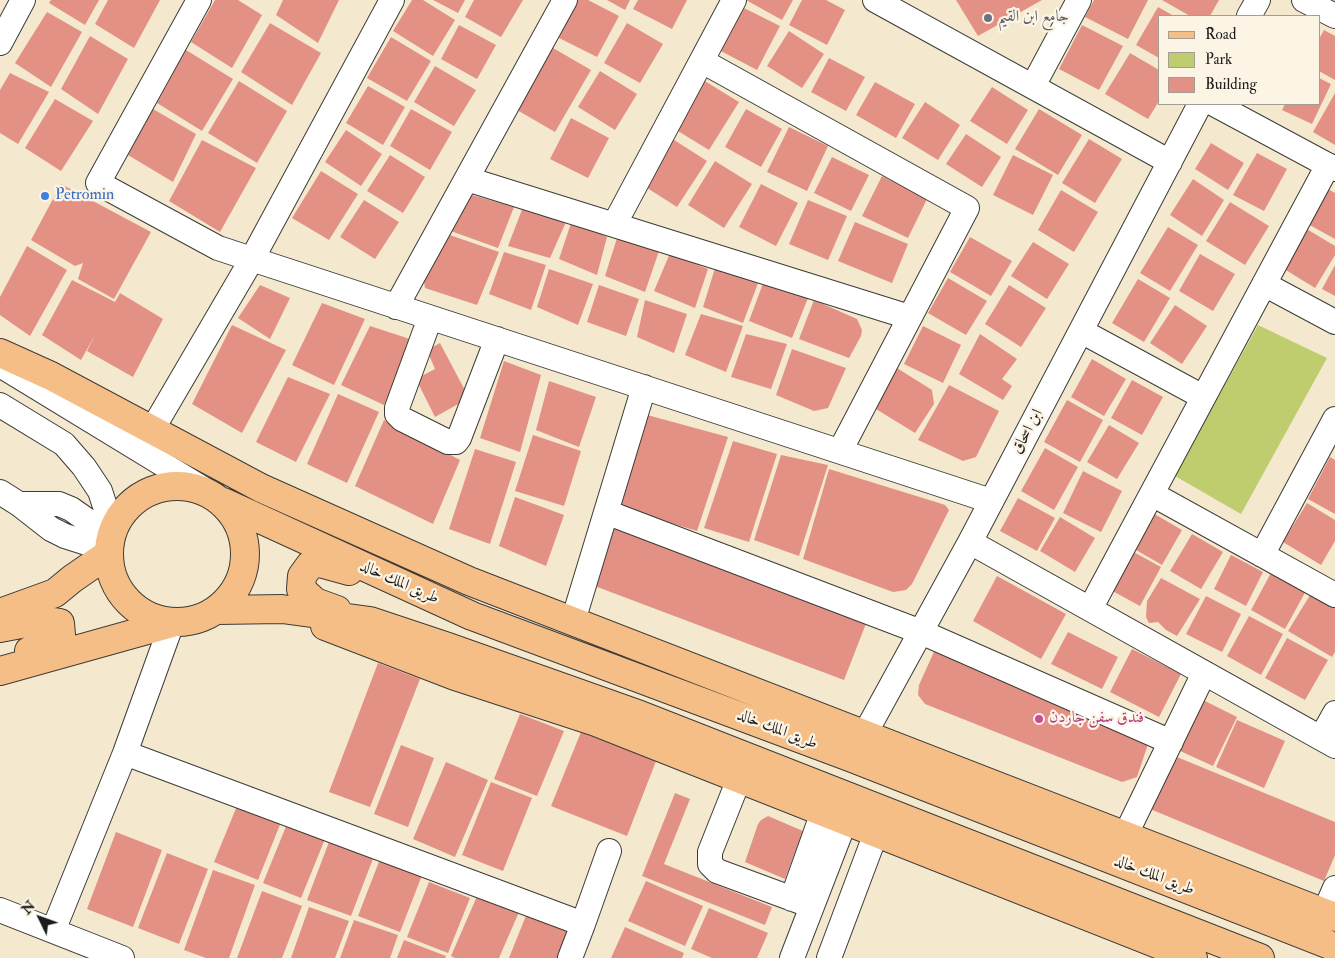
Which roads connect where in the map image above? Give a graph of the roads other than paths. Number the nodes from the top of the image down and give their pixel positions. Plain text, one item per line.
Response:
1 (23, 0) edge
2 (198, 0) edge
3 (392, 0) edge
4 (565, 0) edge
5 (734, 0) edge
6 (875, 0) edge
7 (1079, 0) edge
8 (1258, 0) edge
9 (1304, 0) edge
10 (1250, 15) edge
11 (1335, 16) edge
12 (0, 43) edge
13 (702, 60) junction
14 (1033, 86) junction
15 (1199, 105) edge
16 (1216, 105) edge
17 (1170, 162) junction
18 (1331, 167) edge
19 (467, 179) junction
20 (614, 225) junction
21 (252, 259) junction
22 (1264, 284) junction
23 (396, 307) junction
24 (909, 317) junction
25 (430, 318) junction
26 (1335, 322) edge
27 (1081, 331) junction
28 (497, 339) junction
29 (0, 353) edge
30 (0, 365) edge
31 (644, 387) junction
32 (1203, 397) junction
33 (0, 405) edge
34 (1335, 419) edge
35 (152, 430) junction
36 (840, 451) junction
37 (1152, 494) junction
38 (214, 496) junction
39 (9, 498) edge
40 (992, 501) junction
41 (606, 512) junction
42 (970, 542) junction
43 (110, 543) junction
44 (1262, 555) junction
45 (397, 583) junction
46 (1335, 595) edge
47 (282, 609) junction
48 (1090, 609) junction
49 (218, 610) junction
50 (0, 613) edge
51 (370, 621) junction
52 (573, 621) junction
53 (172, 623) junction
54 (0, 628) edge
55 (920, 632) junction
56 (0, 662) edge
57 (0, 671) edge
58 (1204, 673) junction
59 (1335, 713) edge
60 (865, 734) junction
61 (1171, 742) junction
62 (1328, 742) edge
63 (125, 753) junction
64 (852, 758) junction
65 (739, 779) junction
66 (834, 816) junction
67 (876, 833) junction
68 (1126, 836) junction
69 (609, 851) dead end
70 (1335, 888) edge
71 (802, 902) junction
72 (0, 910) edge
73 (1330, 915) edge
74 (583, 924) junction
75 (53, 931) junction
76 (1335, 947) edge
77 (122, 958) edge
78 (570, 958) edge
79 (792, 958) edge
80 (829, 958) edge
81 (1192, 958) edge
82 (1260, 958) edge

1 - 12 street
2 - 21 street
3 - 21 street
4 - 19 street
5 - 13 street
6 - 14 street
7 - 14 street
8 - 10 street
9 - 11 street
13 - 20 street
13 - 24 street
14 - 17 street
15 - 17 street, ابن اسحاق
16 - 18 street
17 - 27 street, ابن اسحاق
18 - 22 street
19 - 20 street
19 - 23 street
20 - 24 street
21 - 23 street
21 - 35 street
22 - 26 street
22 - 32 street
23 - 25 street
24 - 36 street
25 - 28 street
25 - 28 street
27 - 32 street
27 - 40 street, ابن اسحاق
28 - 31 street
29 - 35 main road
30 - 38 street
31 - 36 street
31 - 41 street
32 - 37 street
33 - 43 street
34 - 44 street
35 - 52 main road
36 - 40 street
37 - 44 street
37 - 48 street
38 - 43 main road
38 - 45 main road, طريق الملك خالد
38 - 49 main road
39 - 43 street
40 - 42 street, ابن اسحاق
41 - 52 street
41 - 55 street
42 - 48 street
42 - 55 street, ابن اسحاق
43 - 50 main road
43 - 53 main road
44 - 46 street
45 - 51 main road
45 - 64 main road, طريق الملك خالد
47 - 49 main road
47 - 51 main road
47 - 65 main road
48 - 58 street
49 - 53 main road
51 - 82 main road
52 - 60 main road
53 - 57 main road
53 - 63 street
54 - 56 main road
55 - 60 street, ابن اسحاق
55 - 61 street
58 - 61 street
58 - 62 street
59 - 62 street
60 - 64 street, ابن اسحاق
60 - 68 main road
61 - 68 street
63 - 74 street
63 - 75 street
64 - 76 main road, طريق الملك خالد
65 - 66 main road
65 - 71 street
66 - 67 main road
66 - 71 street
67 - 80 street
67 - 81 main road
68 - 73 main road
69 - 74 street
70 - 73 street
71 - 79 street
72 - 75 street
74 - 78 street
75 - 77 street

